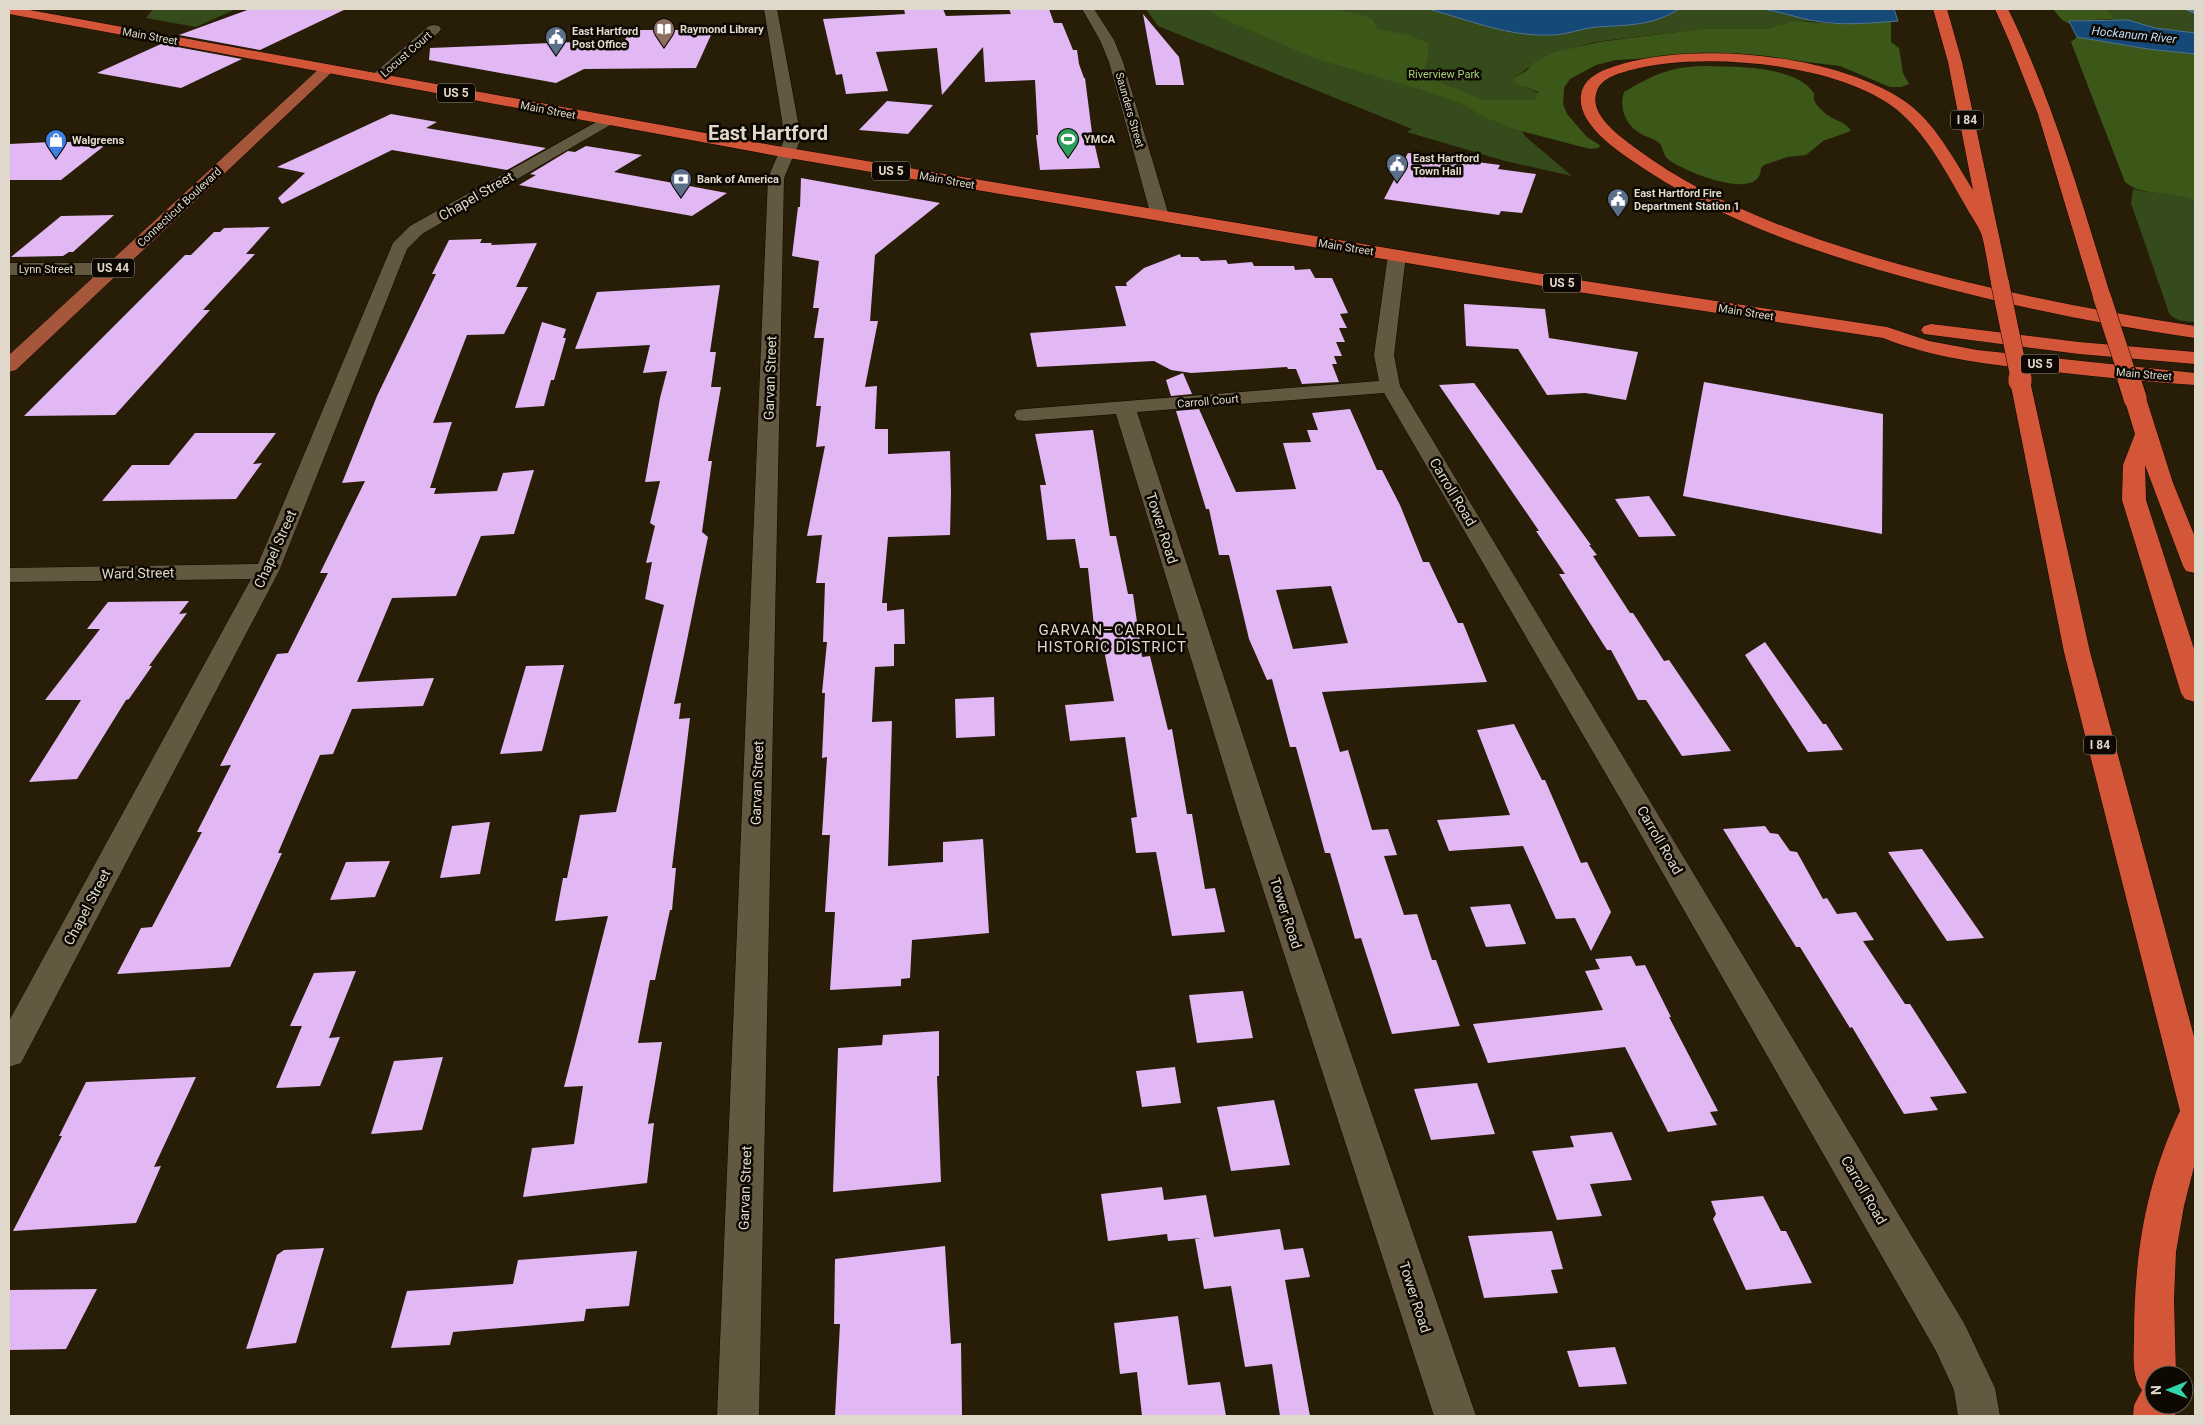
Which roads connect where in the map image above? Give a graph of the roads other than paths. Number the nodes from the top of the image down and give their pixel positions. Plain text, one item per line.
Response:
1 (770, 9) edge
2 (1088, 9) edge
3 (1940, 9) edge
4 (2001, 9) edge
5 (13, 11) edge
6 (434, 29) dead end
7 (327, 69) junction
8 (377, 78) junction
9 (607, 121) junction
10 (788, 153) junction
11 (1160, 216) junction
12 (1989, 232) junction
13 (1397, 255) junction
14 (9, 269) edge
15 (112, 269) junction
16 (2195, 332) edge
17 (1887, 333) junction
18 (2195, 358) edge
19 (9, 366) edge
20 (2195, 379) edge
21 (1390, 386) junction
22 (1125, 408) junction
23 (1025, 415) dead end
24 (2146, 434) junction
25 (2189, 548) edge
26 (2195, 566) edge
27 (267, 571) junction
28 (9, 575) edge
29 (2195, 693) edge
30 (9, 1053) edge
31 (2195, 1106) edge
32 (2195, 1118) edge
33 (2155, 1365) edge
34 (738, 1416) edge
35 (1455, 1416) edge
36 (1980, 1416) edge

1 - 10 street, Garvan Street
2 - 11 street, Saunders Street
3 - 12 highway, I 84
4 - 24 highway, bridge
5 - 7 highway, Main Street / US 5
6 - 8 street, Locust Court
7 - 8 highway, Main Street / US 5
7 - 15 main road, Connecticut Boulevard / US 44
8 - 9 highway, Main Street / US 5
9 - 10 highway, Main Street / US 5
9 - 27 street, Chapel Street
10 - 11 highway, Main Street / US 5
10 - 34 street, Garvan Street
11 - 13 highway, Main Street / US 5
12 - 16 highway
12 - 31 highway, I 84, bridge
13 - 17 highway, Main Street / US 5
13 - 21 street, Carroll Road
14 - 15 street, Lynn Street
15 - 19 main road, Connecticut Boulevard / US 44
17 - 18 highway, Main Street / US 5
17 - 20 highway, Main Street / US 5
21 - 22 street, Carroll Court
21 - 36 street, Carroll Road
22 - 23 street, Carroll Court
22 - 35 street, Tower Road
24 - 25 highway
24 - 29 highway
25 - 26 highway
27 - 28 street, Ward Street
27 - 30 street, Chapel Street
32 - 33 highway

